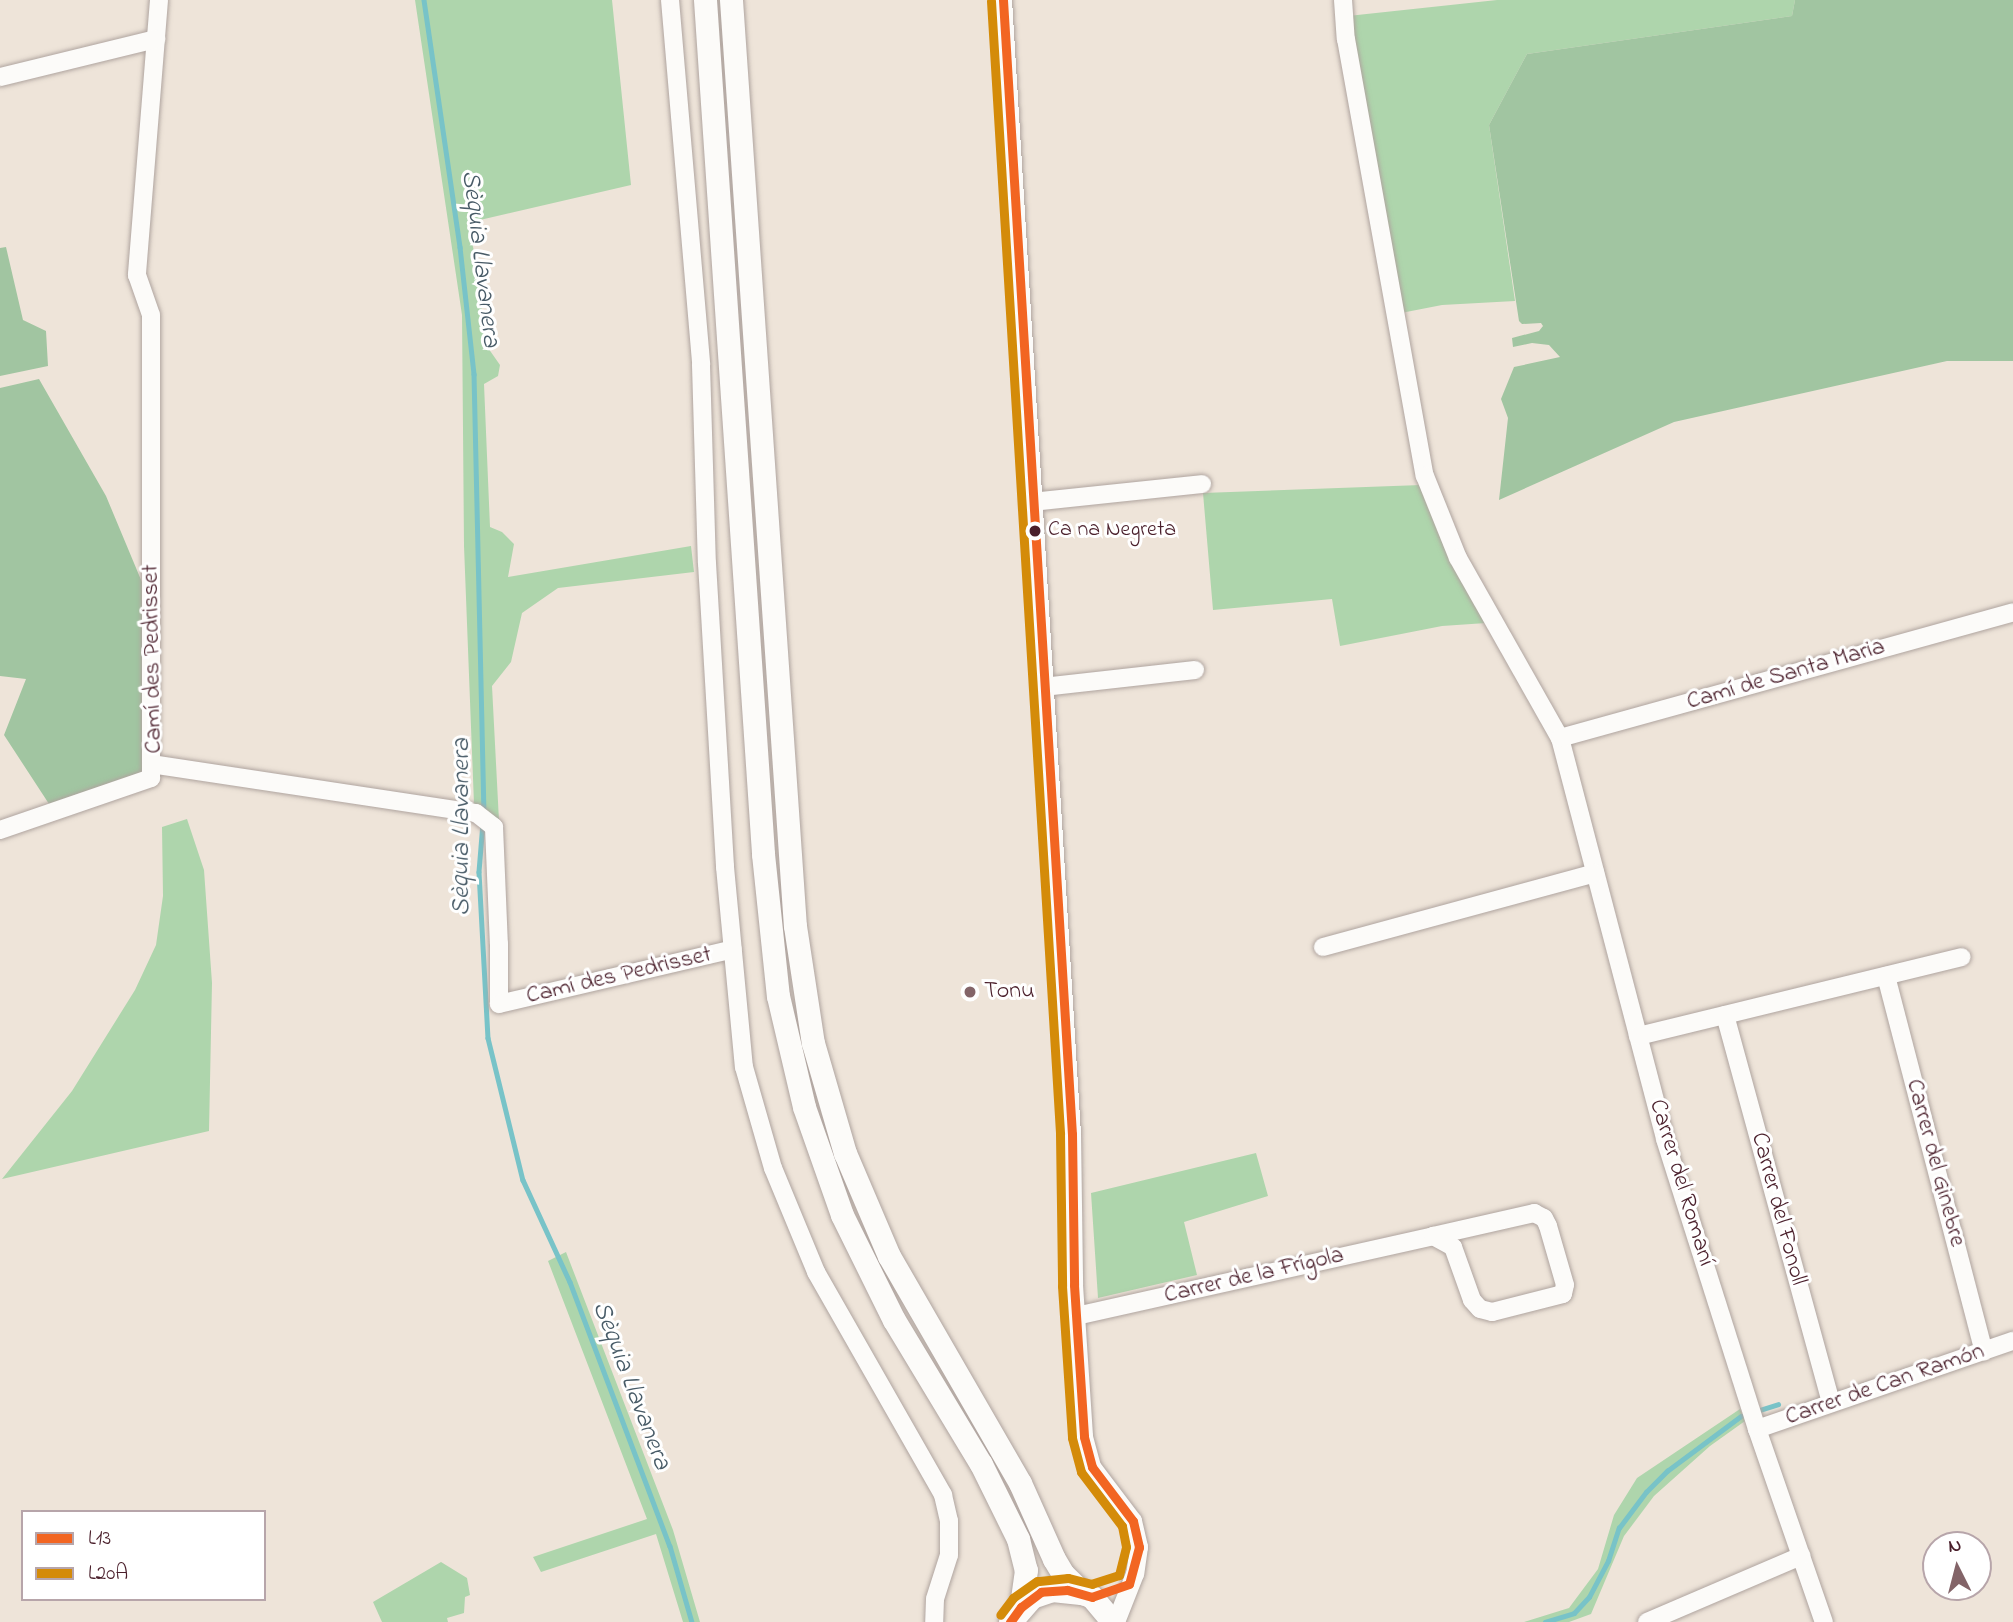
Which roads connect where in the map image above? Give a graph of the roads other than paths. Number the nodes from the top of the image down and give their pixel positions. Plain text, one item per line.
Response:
1 (159, 0) edge
2 (670, 0) edge
3 (705, 0) edge
4 (731, 0) edge
5 (1003, 0) edge
6 (1343, 0) edge
7 (156, 39) junction
8 (0, 77) edge
9 (1202, 484) dead end
10 (1031, 502) junction
11 (2013, 612) edge
12 (1195, 670) dead end
13 (1043, 687) junction
14 (1560, 738) junction
15 (151, 764) junction
16 (0, 830) edge
17 (1595, 873) junction
18 (1323, 947) dead end
19 (733, 949) junction
20 (1962, 957) dead end
21 (1885, 976) junction
22 (1725, 1015) junction
23 (1638, 1036) junction
24 (1433, 1236) junction
25 (1076, 1316) junction
26 (2013, 1341) edge
27 (1984, 1351) junction
28 (1831, 1404) junction
29 (1757, 1429) junction
30 (1801, 1556) junction
31 (1129, 1584) junction
32 (1087, 1595) junction
33 (1016, 1615) edge
34 (934, 1622) edge
35 (1114, 1622) edge
36 (1647, 1622) edge
37 (1824, 1622) edge

1 - 7 street, Camí des Pedrisset
2 - 19 street
3 - 33 main road
4 - 32 main road
5 - 10 street
6 - 14 street, Carrer del Romaní
7 - 8 street
7 - 15 street, Camí des Pedrisset
9 - 10 street
10 - 13 street
11 - 14 street, Camí de Santa Maria
12 - 13 street
13 - 25 street
14 - 17 street, Carrer del Romaní
15 - 16 street
15 - 19 street, Camí des Pedrisset
17 - 18 street
17 - 23 street, Carrer del Romaní
19 - 34 street
20 - 21 street
21 - 22 street
21 - 27 street, Carrer del Ginebre
22 - 23 street
22 - 28 street, Carrer del Fonoll
23 - 29 street, Carrer del Romaní
24 - 24 street, Carrer de la Frígola
24 - 25 street, Carrer de la Frígola
25 - 31 street
26 - 27 street, Carrer de Can Ramón
27 - 28 street, Carrer de Can Ramón
28 - 29 street, Carrer de Can Ramón
29 - 30 street, Carrer del Romaní
30 - 36 street
30 - 37 street, Carrer del Romaní
31 - 32 street
31 - 35 street
32 - 33 main road
32 - 35 main road

